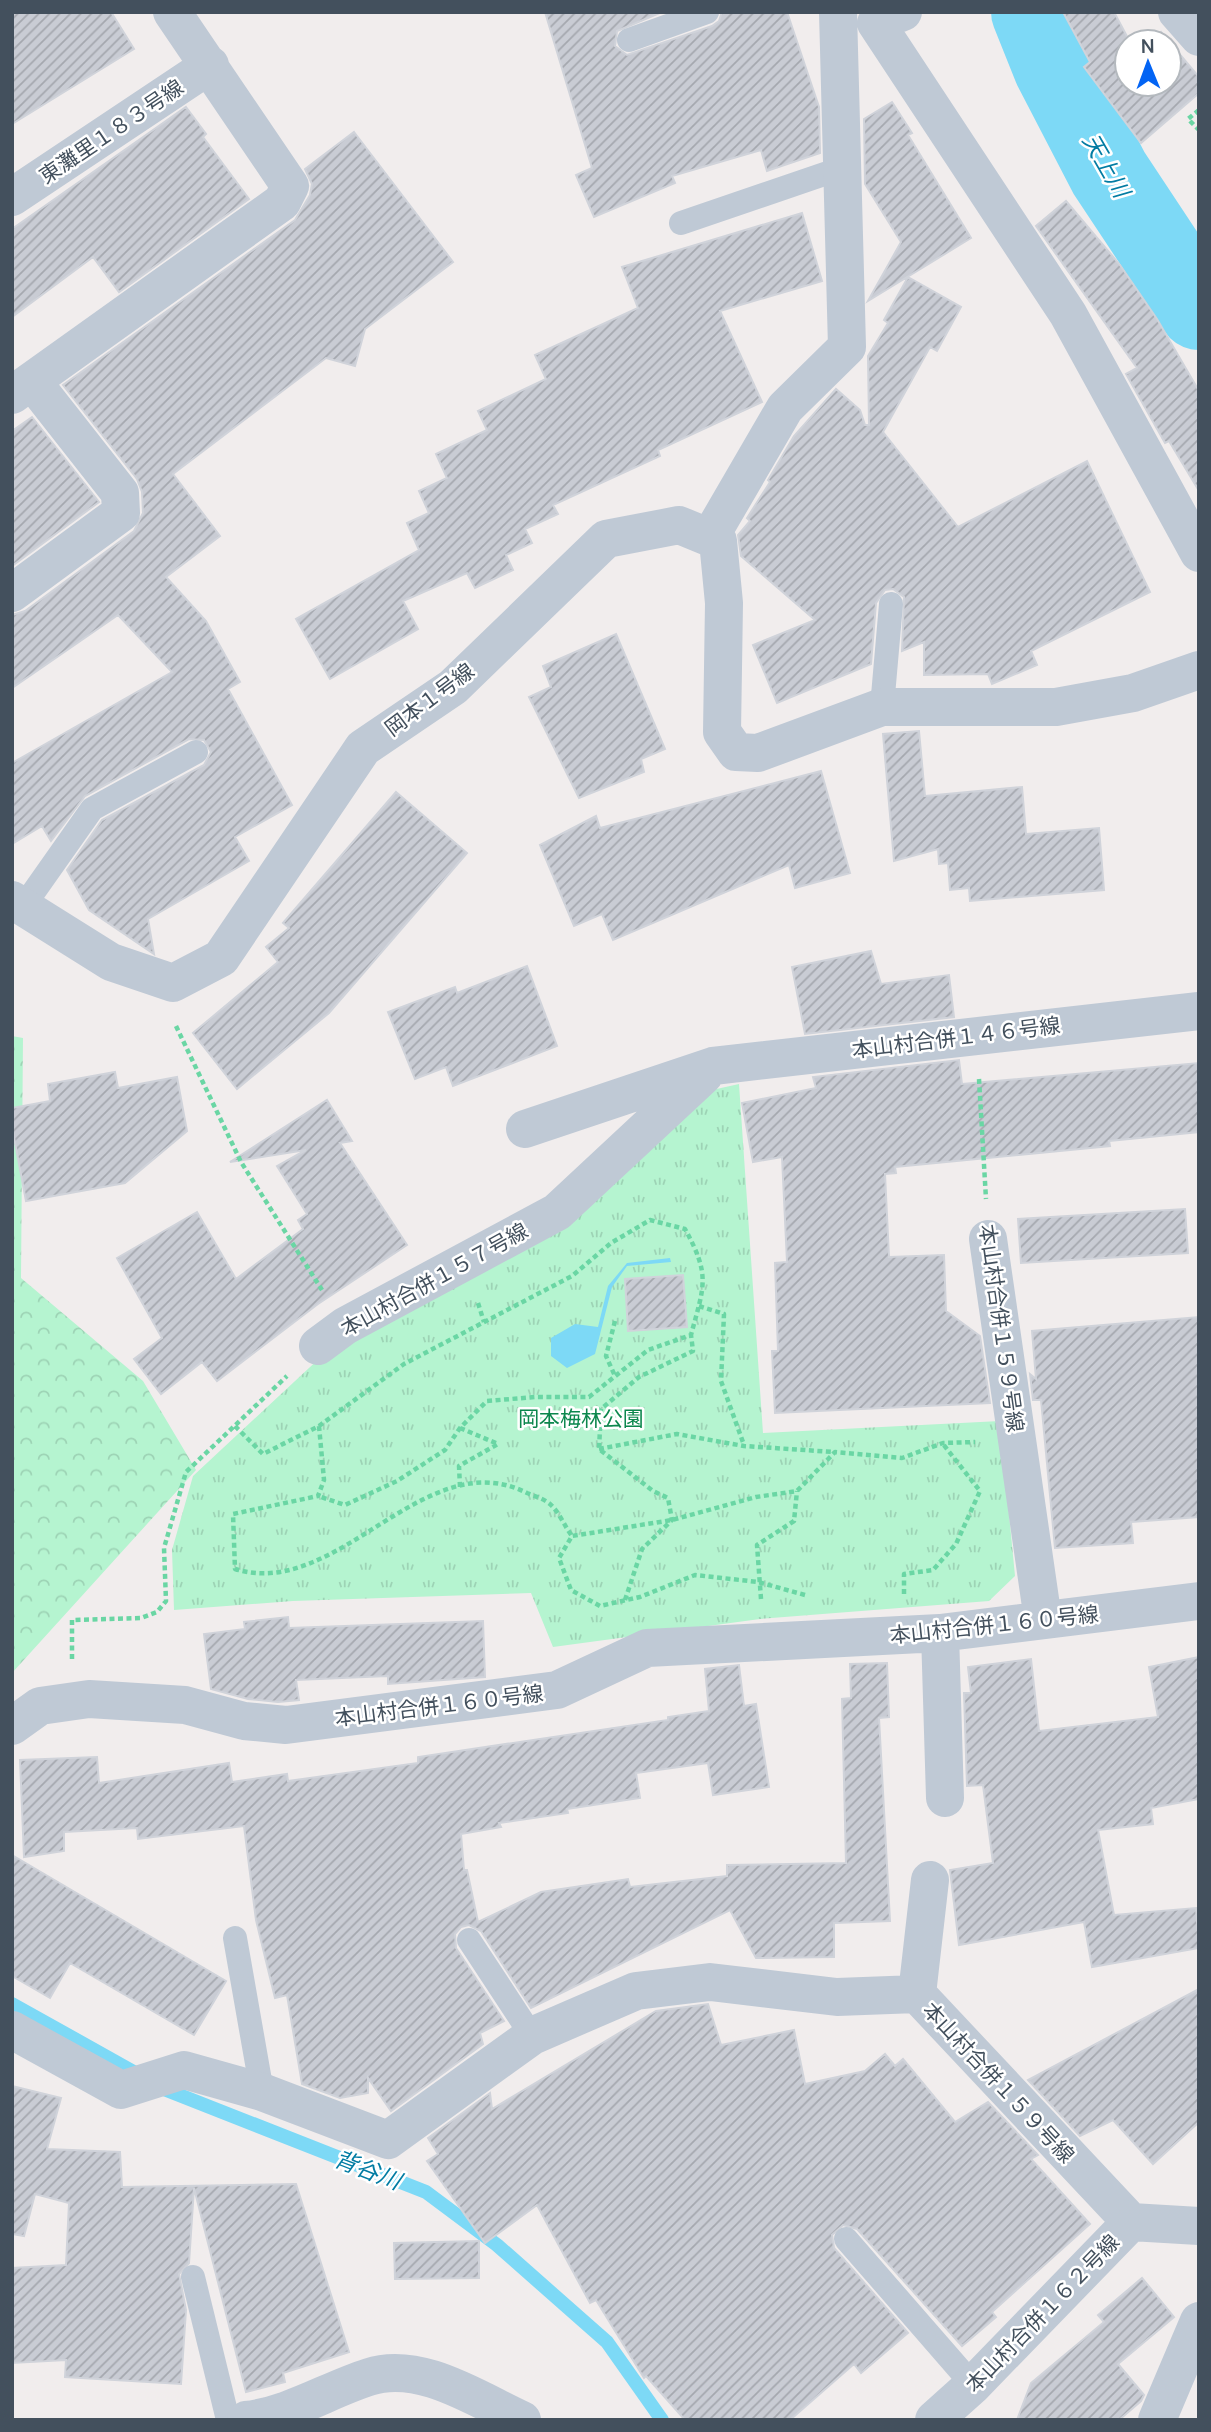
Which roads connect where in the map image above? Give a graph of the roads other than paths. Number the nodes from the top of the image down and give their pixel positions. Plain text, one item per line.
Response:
1 (172, 12) edge
2 (706, 12) edge
3 (838, 12) edge
4 (1178, 12) edge
5 (885, 16) edge
6 (1199, 37) edge
7 (629, 40) dead end
8 (210, 65) junction
9 (842, 169) junction
10 (12, 197) edge
11 (681, 223) dead end
12 (22, 388) edge
13 (710, 537) junction
14 (1199, 553) edge
15 (12, 593) edge
16 (891, 604) dead end
17 (1199, 670) edge
18 (882, 708) junction
19 (196, 752) dead end
20 (18, 904) edge
21 (1199, 1011) edge
22 (713, 1066) junction
23 (525, 1129) dead end
24 (988, 1238) road end
25 (331, 1336) road end
26 (1199, 1601) edge
27 (1043, 1620) junction
28 (940, 1633) junction
29 (26, 1716) edge
30 (945, 1798) dead end
31 (930, 1880) dead end
32 (235, 1938) dead end
33 (469, 1940) dead end
34 (917, 1994) junction
35 (12, 2030) edge
36 (532, 2036) junction
37 (262, 2092) junction
38 (1132, 2222) junction
39 (1199, 2226) edge
40 (846, 2239) dead end
41 (193, 2277) dead end
42 (1199, 2321) edge
43 (973, 2385) junction
44 (228, 2420) edge
45 (246, 2420) edge
46 (522, 2420) edge
47 (934, 2420) edge
48 (1157, 2420) edge

1 - 8 street
2 - 7 lane
3 - 9 street
4 - 6 street
5 - 14 street
8 - 10 street, 東灘里１８３号線
8 - 12 street
9 - 11 lane
9 - 13 street
12 - 15 street
13 - 18 street
13 - 20 street, 岡本１号線
16 - 18 lane
17 - 18 street
19 - 20 lane
21 - 22 street, 本山村合併１４６号線
22 - 23 street, 本山村合併１４６号線
22 - 25 street, 本山村合併１５７号線
24 - 27 street, 本山村合併１５９号線
26 - 27 street, 本山村合併１６０号線
27 - 28 street, 本山村合併１６０号線
28 - 29 street, 本山村合併１６０号線
28 - 30 street
31 - 34 street, 本山村合併１５９号線
32 - 37 lane
33 - 36 lane
34 - 36 street
34 - 38 street, 本山村合併１５９号線
35 - 37 street
36 - 37 street
38 - 39 street, 本山村合併１６２号線
38 - 43 street, 本山村合併１６２号線
40 - 43 lane
41 - 44 lane
42 - 48 street
43 - 47 street, 本山村合併１６２号線
45 - 46 street

